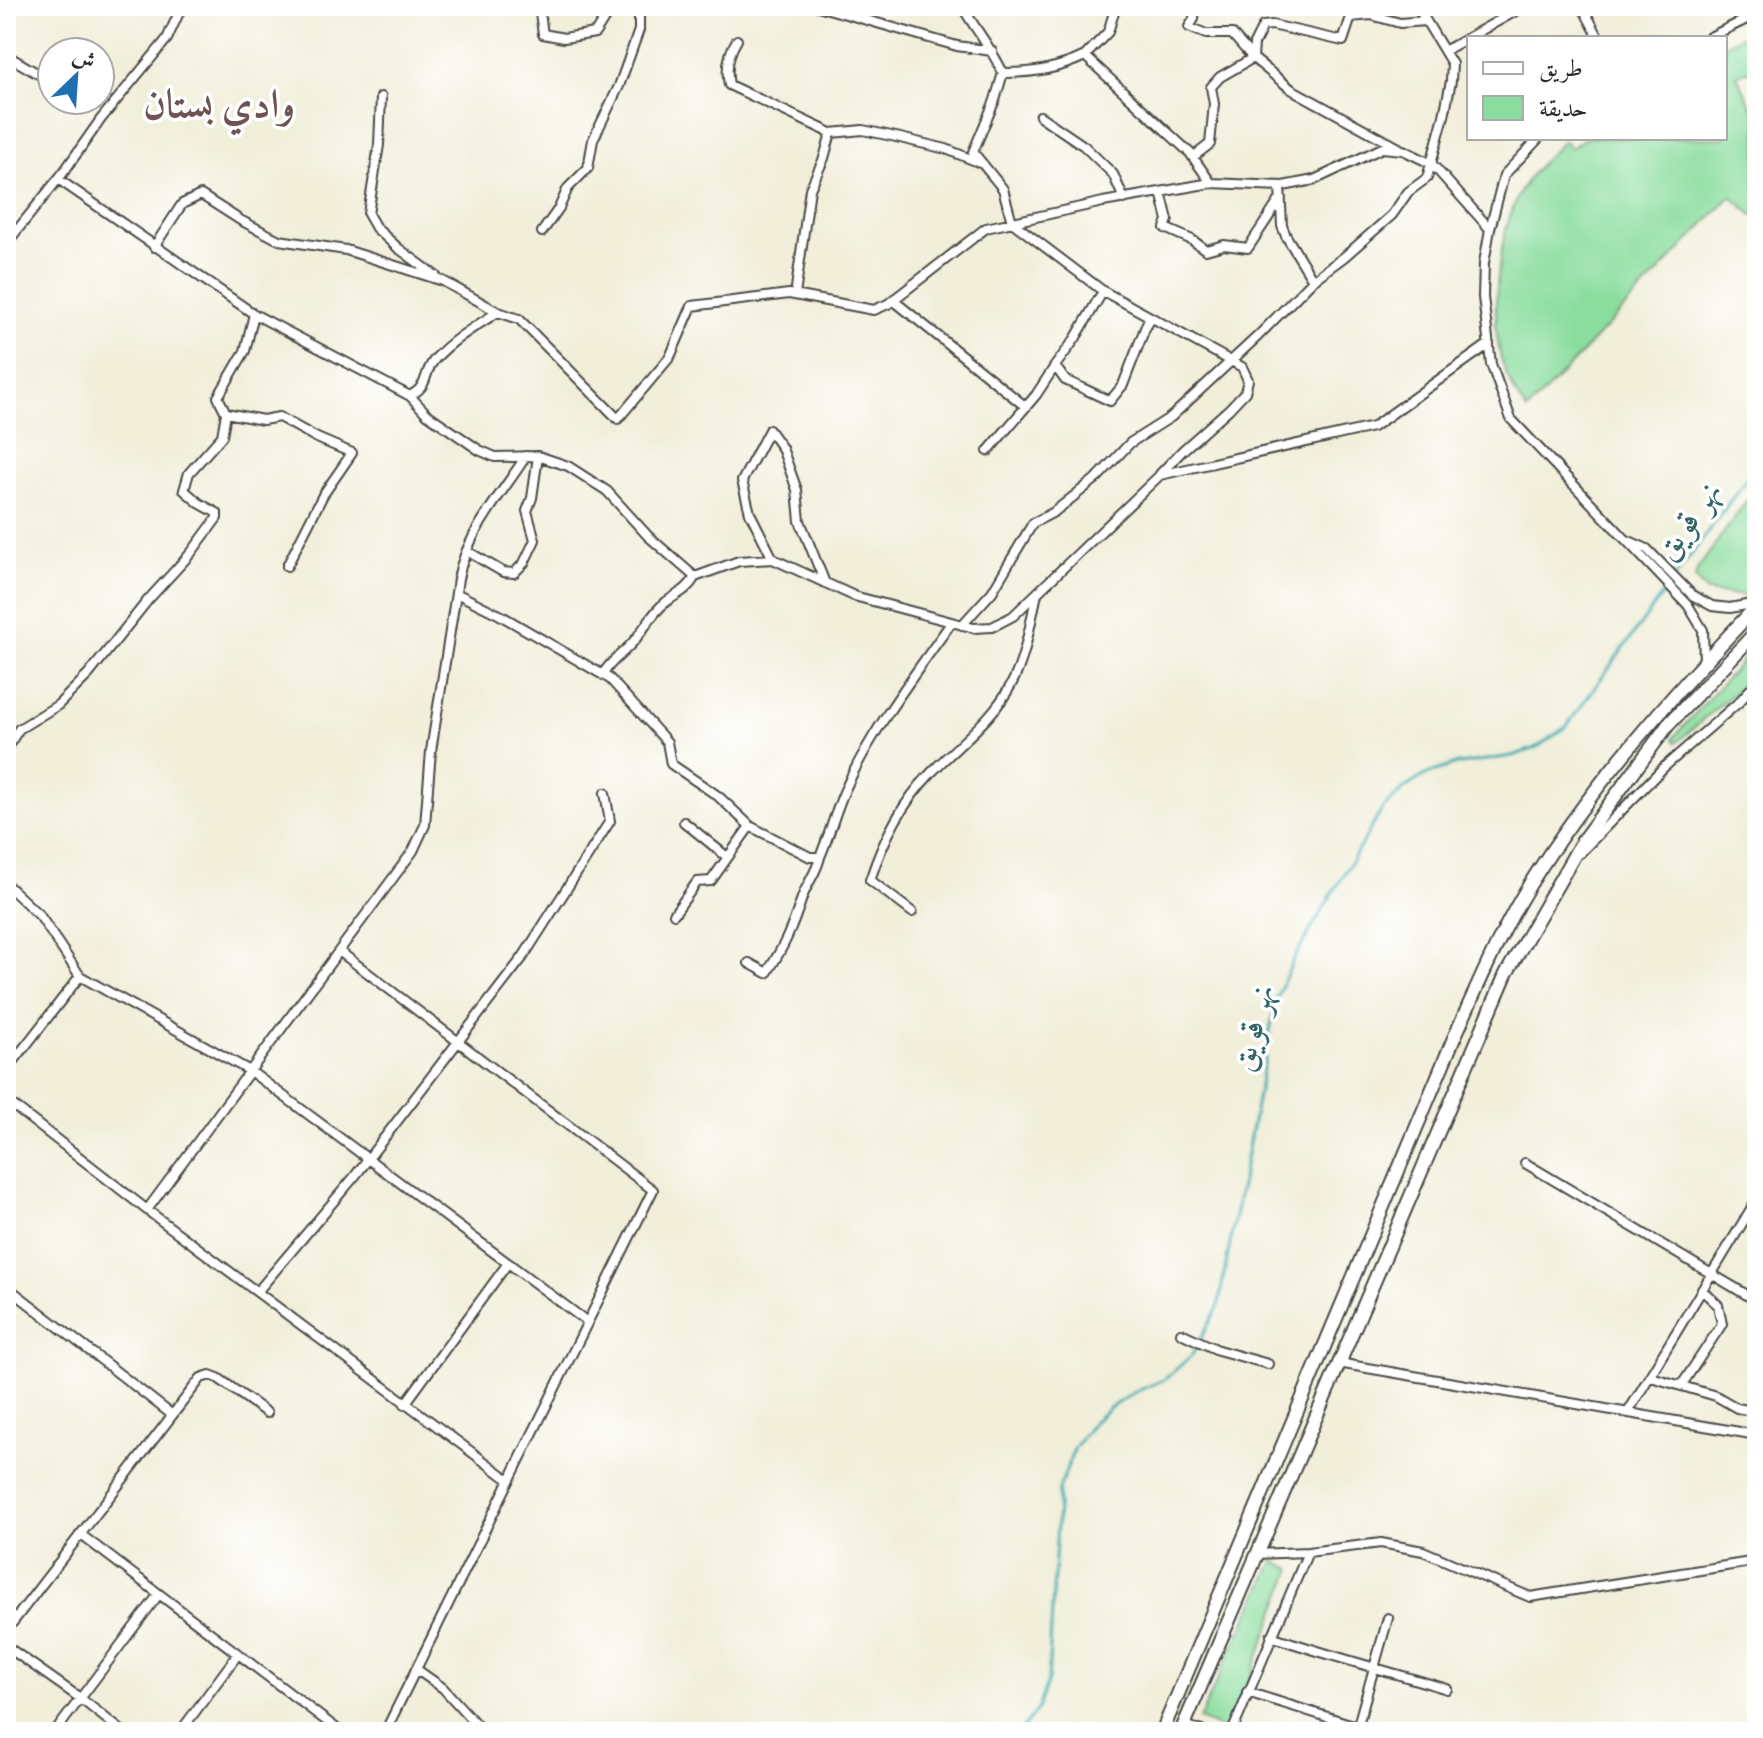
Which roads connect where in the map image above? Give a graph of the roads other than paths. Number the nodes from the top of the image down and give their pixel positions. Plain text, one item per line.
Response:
1 (182, 6) edge
2 (539, 6) edge
3 (690, 6) edge
4 (818, 6) edge
5 (962, 6) edge
6 (1116, 6) edge
7 (1195, 6) edge
8 (1417, 6) edge
9 (1525, 6) edge
10 (1582, 6) edge
11 (660, 7) edge
12 (639, 8) junction
13 (1757, 14) edge
14 (1426, 21) junction
15 (1471, 36) edge
16 (1598, 36) edge
17 (1712, 36) edge
18 (1467, 38) edge
19 (737, 40) dead end
20 (1446, 50) junction
21 (992, 51) junction
22 (6, 55) edge
23 (1085, 56) junction
24 (1253, 58) junction
25 (36, 73) edge
26 (1003, 73) junction
27 (381, 97) dead end
28 (1040, 116) dead end
29 (831, 133) junction
30 (1537, 140) edge
31 (1403, 150) junction
32 (1193, 157) junction
33 (1432, 164) junction
34 (983, 165) junction
35 (58, 179) junction
36 (1211, 183) junction
37 (1280, 186) junction
38 (1161, 192) junction
39 (1281, 198) junction
40 (1124, 199) junction
41 (1012, 222) junction
42 (1490, 229) junction
43 (542, 232) dead end
44 (6, 244) edge
45 (154, 247) junction
46 (1313, 280) junction
47 (443, 281) junction
48 (1103, 291) junction
49 (795, 295) junction
50 (893, 300) junction
51 (498, 312) junction
52 (254, 314) junction
53 (1149, 318) junction
54 (1489, 344) junction
55 (1232, 361) junction
56 (1055, 366) junction
57 (410, 396) junction
58 (1026, 407) junction
59 (226, 413) junction
60 (988, 451) dead end
61 (526, 456) junction
62 (538, 456) junction
63 (1160, 475) junction
64 (467, 551) junction
65 (1644, 553) junction
66 (773, 559) junction
67 (287, 566) dead end
68 (695, 577) junction
69 (826, 583) junction
70 (456, 593) junction
71 (1037, 593) junction
72 (1757, 605) edge
73 (951, 623) junction
74 (962, 625) junction
75 (1757, 631) edge
76 (1704, 662) junction
77 (603, 674) junction
78 (1757, 682) edge
79 (6, 749) edge
80 (605, 793) dead end
81 (684, 822) dead end
82 (750, 826) junction
83 (726, 856) junction
84 (820, 857) junction
85 (1571, 862) junction
86 (6, 884) edge
87 (912, 912) dead end
88 (674, 914) dead end
89 (339, 951) junction
90 (749, 963) dead end
91 (80, 976) junction
92 (457, 1041) junction
93 (6, 1071) edge
94 (250, 1071) junction
95 (6, 1100) edge
96 (368, 1159) junction
97 (1525, 1163) dead end
98 (1757, 1199) edge
99 (147, 1210) junction
100 (508, 1263) junction
101 (1712, 1274) junction
102 (6, 1286) edge
103 (1702, 1290) junction
104 (257, 1292) junction
105 (1757, 1301) edge
106 (586, 1321) junction
107 (1185, 1335) dead end
108 (1338, 1363) junction
109 (1268, 1364) dead end
110 (1651, 1377) junction
111 (1681, 1386) junction
112 (405, 1404) junction
113 (1628, 1412) junction
114 (1757, 1412) edge
115 (267, 1413) dead end
116 (171, 1414) junction
117 (1757, 1435) edge
118 (509, 1480) junction
119 (80, 1534) junction
120 (1308, 1552) junction
121 (1257, 1554) junction
122 (1757, 1561) edge
123 (159, 1594) junction
124 (1388, 1618) dead end
125 (6, 1631) edge
126 (1271, 1636) junction
127 (6, 1646) edge
128 (238, 1654) junction
129 (1375, 1667) junction
130 (416, 1669) junction
131 (1187, 1671) junction
132 (1204, 1678) junction
133 (1447, 1689) dead end
134 (1247, 1692) junction
135 (80, 1698) junction
136 (1182, 1728) edge
137 (1357, 1729) edge
138 (55, 1732) edge
139 (123, 1732) edge
140 (180, 1732) edge
141 (341, 1732) edge
142 (385, 1732) edge
143 (483, 1732) edge
144 (1162, 1732) edge
145 (1205, 1732) edge
146 (1232, 1732) edge
147 (1376, 1732) edge

1 - 35 street
2 - 12 street
3 - 11 street
4 - 21 street
5 - 21 street
6 - 23 street
7 - 24 street
8 - 14 street
9 - 15 street
10 - 16 street
11 - 12 street
12 - 43 street
13 - 17 street
14 - 20 street
14 - 24 street
18 - 20 street
19 - 29 street
20 - 33 street
21 - 26 street
22 - 25 street
23 - 26 street
23 - 32 street
24 - 31 street
24 - 32 street
26 - 34 street
27 - 47 street
28 - 40 street
29 - 34 street
29 - 49 street
30 - 42 street
31 - 33 street
31 - 37 street
32 - 36 street
33 - 42 street
33 - 46 street
34 - 41 street
35 - 44 street
35 - 45 street
36 - 37 street
36 - 38 street
37 - 39 street
38 - 39 street
38 - 40 street
39 - 46 street
40 - 41 street
41 - 48 street
41 - 50 street
42 - 54 street
45 - 47 street
45 - 52 street
46 - 55 street
47 - 51 street
48 - 53 street
48 - 56 street
49 - 50 street
49 - 51 street
50 - 58 street
51 - 57 street
52 - 57 street
52 - 59 street
53 - 55 street
53 - 56 street
54 - 63 street
54 - 65 street
55 - 63 street
55 - 74 street
56 - 58 street
57 - 61 street
58 - 60 street
59 - 67 street
59 - 79 street
61 - 62 street
61 - 64 street
62 - 64 street
62 - 68 street
63 - 71 street
64 - 70 street
65 - 72 street
65 - 76 street
66 - 68 street
66 - 69 street
66 - 69 street
68 - 77 street
69 - 73 street
70 - 77 street
70 - 89 street
71 - 74 street
71 - 87 street
72 - 76 main road
73 - 74 street
73 - 84 street
75 - 85 main road
76 - 131 main road
77 - 82 street
78 - 85 street
80 - 92 street
81 - 83 street
82 - 83 street
82 - 84 street
83 - 88 street
84 - 90 street
85 - 108 main road
86 - 91 street
89 - 92 street
89 - 94 street
91 - 93 street
91 - 94 street
92 - 96 street
92 - 106 street
94 - 96 street
94 - 99 street
95 - 99 street
96 - 100 street
96 - 104 street
97 - 101 street
98 - 101 street
99 - 104 street
100 - 106 street
100 - 112 street
101 - 103 street
101 - 105 street
102 - 116 street
103 - 110 street
103 - 111 street
104 - 112 street
106 - 118 street
107 - 109 street
108 - 113 street
108 - 121 main road
110 - 111 street
110 - 113 street
111 - 114 street
112 - 118 street
113 - 117 street
115 - 116 street
116 - 119 street
118 - 130 street
119 - 123 street
119 - 125 street
120 - 121 street
120 - 122 street
120 - 126 street
121 - 132 main road
123 - 128 street
123 - 135 street
124 - 129 street
126 - 129 street
126 - 134 street
127 - 135 street
128 - 140 street
128 - 141 street
129 - 133 street
129 - 137 street
130 - 142 street
130 - 143 street
131 - 132 main road
131 - 144 main road
132 - 136 main road
134 - 137 street
134 - 146 street
135 - 138 street
135 - 139 street
136 - 145 street
137 - 147 street

